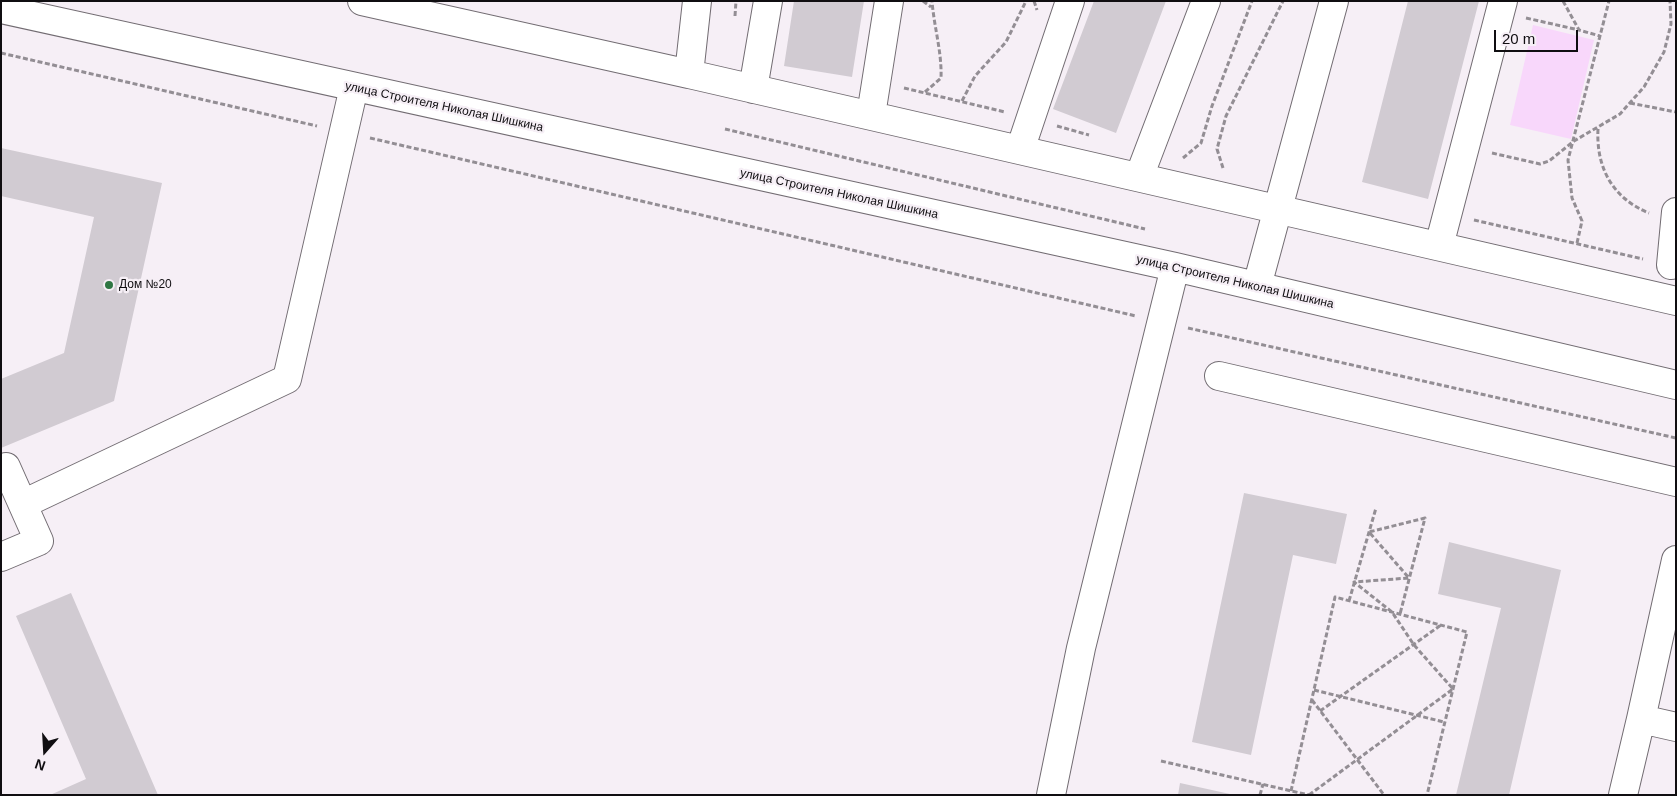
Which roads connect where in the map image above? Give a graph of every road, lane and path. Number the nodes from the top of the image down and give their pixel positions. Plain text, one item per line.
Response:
1 (362, 1) edge
2 (697, 1) edge
3 (768, 1) edge
4 (890, 1) edge
5 (923, 1) edge
6 (932, 1) edge
7 (1026, 1) edge
8 (1070, 1) edge
9 (1206, 1) edge
10 (1252, 1) edge
11 (1283, 1) edge
12 (1334, 1) edge
13 (1562, 1) edge
14 (1609, 1) edge
15 (1670, 1) edge
16 (1501, 6) edge
17 (932, 8) junction
18 (1, 9) edge
19 (1579, 30) junction
20 (1600, 36) junction
21 (1, 53) edge
22 (689, 74) junction
23 (876, 82) junction
24 (354, 87) junction
25 (753, 89) junction
26 (924, 93) junction
27 (962, 101) junction
28 (1630, 103) junction
29 (1676, 112) edge
30 (871, 115) junction
31 (1030, 118) junction
32 (320, 127) dead end
33 (1598, 129) junction
34 (369, 138) dead end
35 (1574, 142) junction
36 (1464, 149) junction
37 (1020, 150) junction
38 (1179, 162) dead end
39 (1224, 170) dead end
40 (1139, 177) junction
41 (1276, 208) junction
42 (1676, 212) edge
43 (1447, 213) junction
44 (1675, 216) edge
45 (1578, 244) junction
46 (1439, 246) junction
47 (1671, 265) joint
48 (1175, 267) junction
49 (1257, 286) junction
50 (1676, 301) edge
51 (1162, 322) junction
52 (1220, 376) dead end
53 (1676, 385) edge
54 (1676, 438) edge
55 (1, 469) edge
56 (1676, 482) edge
57 (23, 504) junction
58 (1376, 508) dead end
59 (1369, 532) junction
60 (1, 557) edge
61 (1676, 560) edge
62 (1410, 578) junction
63 (1354, 582) junction
64 (1349, 601) junction
65 (1392, 612) junction
66 (1400, 614) junction
67 (1442, 625) junction
68 (1414, 645) junction
69 (1453, 689) junction
70 (1314, 690) junction
71 (1340, 697) junction
72 (1312, 700) junction
73 (1320, 711) junction
74 (1417, 716) junction
75 (1640, 719) junction
76 (1444, 722) junction
77 (1676, 727) edge
78 (1357, 760) junction
79 (1161, 761) dead end
80 (1263, 784) junction
81 (1292, 790) junction
82 (1051, 795) edge
83 (1260, 795) edge
84 (1309, 795) edge
85 (1384, 795) edge
86 (1427, 795) edge
87 (1622, 795) edge

1 - 22 street
2 - 22 street
3 - 25 street
4 - 23 street
5 - 17 path
6 - 17 path
7 - 27 path
8 - 31 street
9 - 40 street
10 - 38 path
11 - 39 path
12 - 41 street
13 - 19 path
14 - 20 path
15 - 28 path
16 - 19 path
16 - 36 street
17 - 26 path
18 - 24 street, улица Строителя Николая Шишкина
19 - 20 path
20 - 35 path
21 - 32 path
22 - 25 street
23 - 26 path
23 - 30 street
24 - 48 street, улица Строителя Николая Шишкина
24 - 57 street
25 - 30 street
26 - 27 path
27 - 31 path
28 - 29 path
28 - 33 path
30 - 37 street
31 - 37 street
33 - 35 path
33 - 44 path
34 - 51 path
35 - 36 path
35 - 45 path
36 - 43 street
37 - 40 street
40 - 41 street
41 - 46 street
41 - 49 street
42 - 44 street
43 - 45 path
43 - 46 street
44 - 47 street
45 - 47 path
46 - 50 street
48 - 49 street, улица Строителя Николая Шишкина
48 - 51 street
49 - 53 street, улица Строителя Николая Шишкина
51 - 54 path
51 - 82 street
52 - 56 street
55 - 57 street
57 - 60 street
58 - 59 path
59 - 62 path
59 - 62 path
59 - 63 path
61 - 75 street
62 - 63 path
62 - 66 path
63 - 64 path
63 - 65 path
64 - 65 path
64 - 70 path
65 - 66 path
65 - 68 path
66 - 67 path
67 - 68 path
67 - 69 path
68 - 69 path
68 - 71 path
69 - 74 path
69 - 76 path
70 - 71 path
70 - 72 path
71 - 73 path
71 - 74 path
72 - 73 path
72 - 81 path
73 - 78 path
74 - 76 path
74 - 78 path
75 - 77 street
75 - 87 street
76 - 86 path
78 - 84 path
78 - 85 path
79 - 80 path
80 - 81 path
80 - 83 path
81 - 84 path

